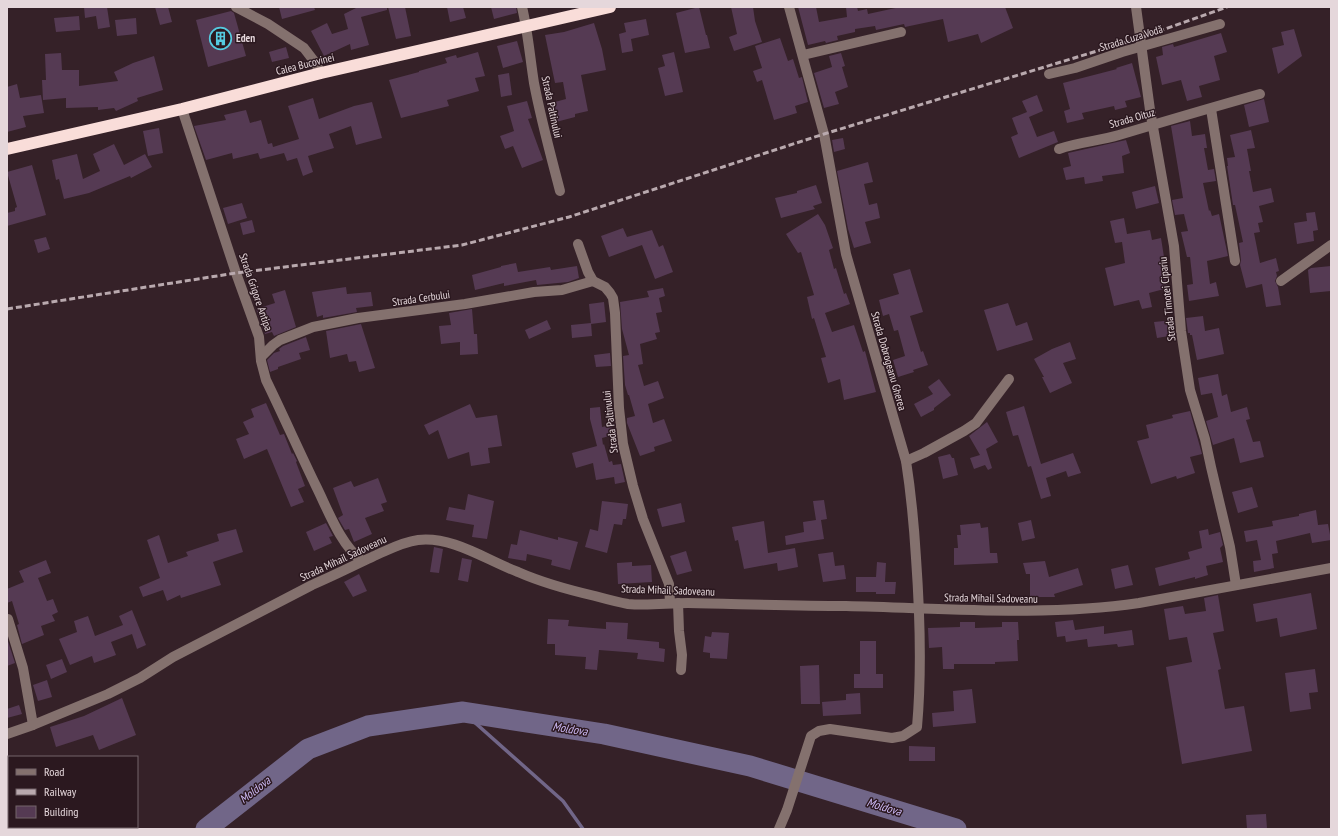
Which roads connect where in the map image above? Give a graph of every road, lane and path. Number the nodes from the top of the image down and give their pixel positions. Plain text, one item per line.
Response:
1 (236, 7) edge
2 (522, 7) edge
3 (610, 7) edge
4 (789, 7) edge
5 (1136, 7) edge
6 (1220, 24) dead end
7 (527, 26) junction
8 (901, 32) dead end
9 (1141, 47) junction
10 (803, 55) junction
11 (321, 73) junction
12 (1049, 74) dead end
13 (1260, 94) dead end
14 (182, 109) junction
15 (1211, 109) junction
16 (1152, 125) junction
17 (7, 148) edge
18 (1059, 149) dead end
19 (560, 191) dead end
20 (578, 244) dead end
21 (1331, 245) edge
22 (1235, 261) dead end
23 (593, 281) junction
24 (1281, 281) dead end
25 (261, 357) junction
26 (1009, 379) dead end
27 (906, 461) junction
28 (362, 561) junction
29 (1331, 568) edge
30 (1236, 585) junction
31 (674, 603) junction
32 (920, 608) junction
33 (8, 619) edge
34 (681, 670) dead end
35 (33, 725) junction
36 (7, 734) edge
37 (780, 829) edge

1 - 11 street
2 - 7 street, Strada Paltinului
3 - 7 highway, Calea Bucovinei
4 - 10 street, Strada Dobrogeanu Gherea
5 - 9 street, Strada Timotei Cipariu
6 - 9 street, Strada Cuza Vodă
7 - 11 highway, Calea Bucovinei
7 - 19 street, Strada Paltinului
8 - 10 street
9 - 12 street, Strada Cuza Vodă
9 - 16 street, Strada Timotei Cipariu
10 - 27 street, Strada Dobrogeanu Gherea
11 - 14 highway, Calea Bucovinei
13 - 15 street, Strada Oituz
14 - 17 highway, Calea Bucovinei
14 - 25 street, Strada Grigore Antipa
15 - 16 street, Strada Oituz
15 - 22 street
16 - 18 street, Strada Oituz
16 - 30 street, Strada Timotei Cipariu
20 - 23 street, Strada Paltinului
21 - 24 street
23 - 25 street, Strada Cerbului
23 - 31 street, Strada Paltinului
25 - 28 street, Strada Grigore Antipa
26 - 27 street
27 - 32 street, Strada Dobrogeanu Gherea
28 - 31 street, Strada Mihail Sadoveanu
28 - 35 street, Strada Mihail Sadoveanu
29 - 30 street, Strada Mihail Sadoveanu
30 - 32 street, Strada Mihail Sadoveanu
31 - 32 street, Strada Mihail Sadoveanu
31 - 34 street, Strada Paltinului
32 - 37 street, Strada Dobrogeanu Gherea
33 - 35 street
35 - 36 street, Strada Mihail Sadoveanu

